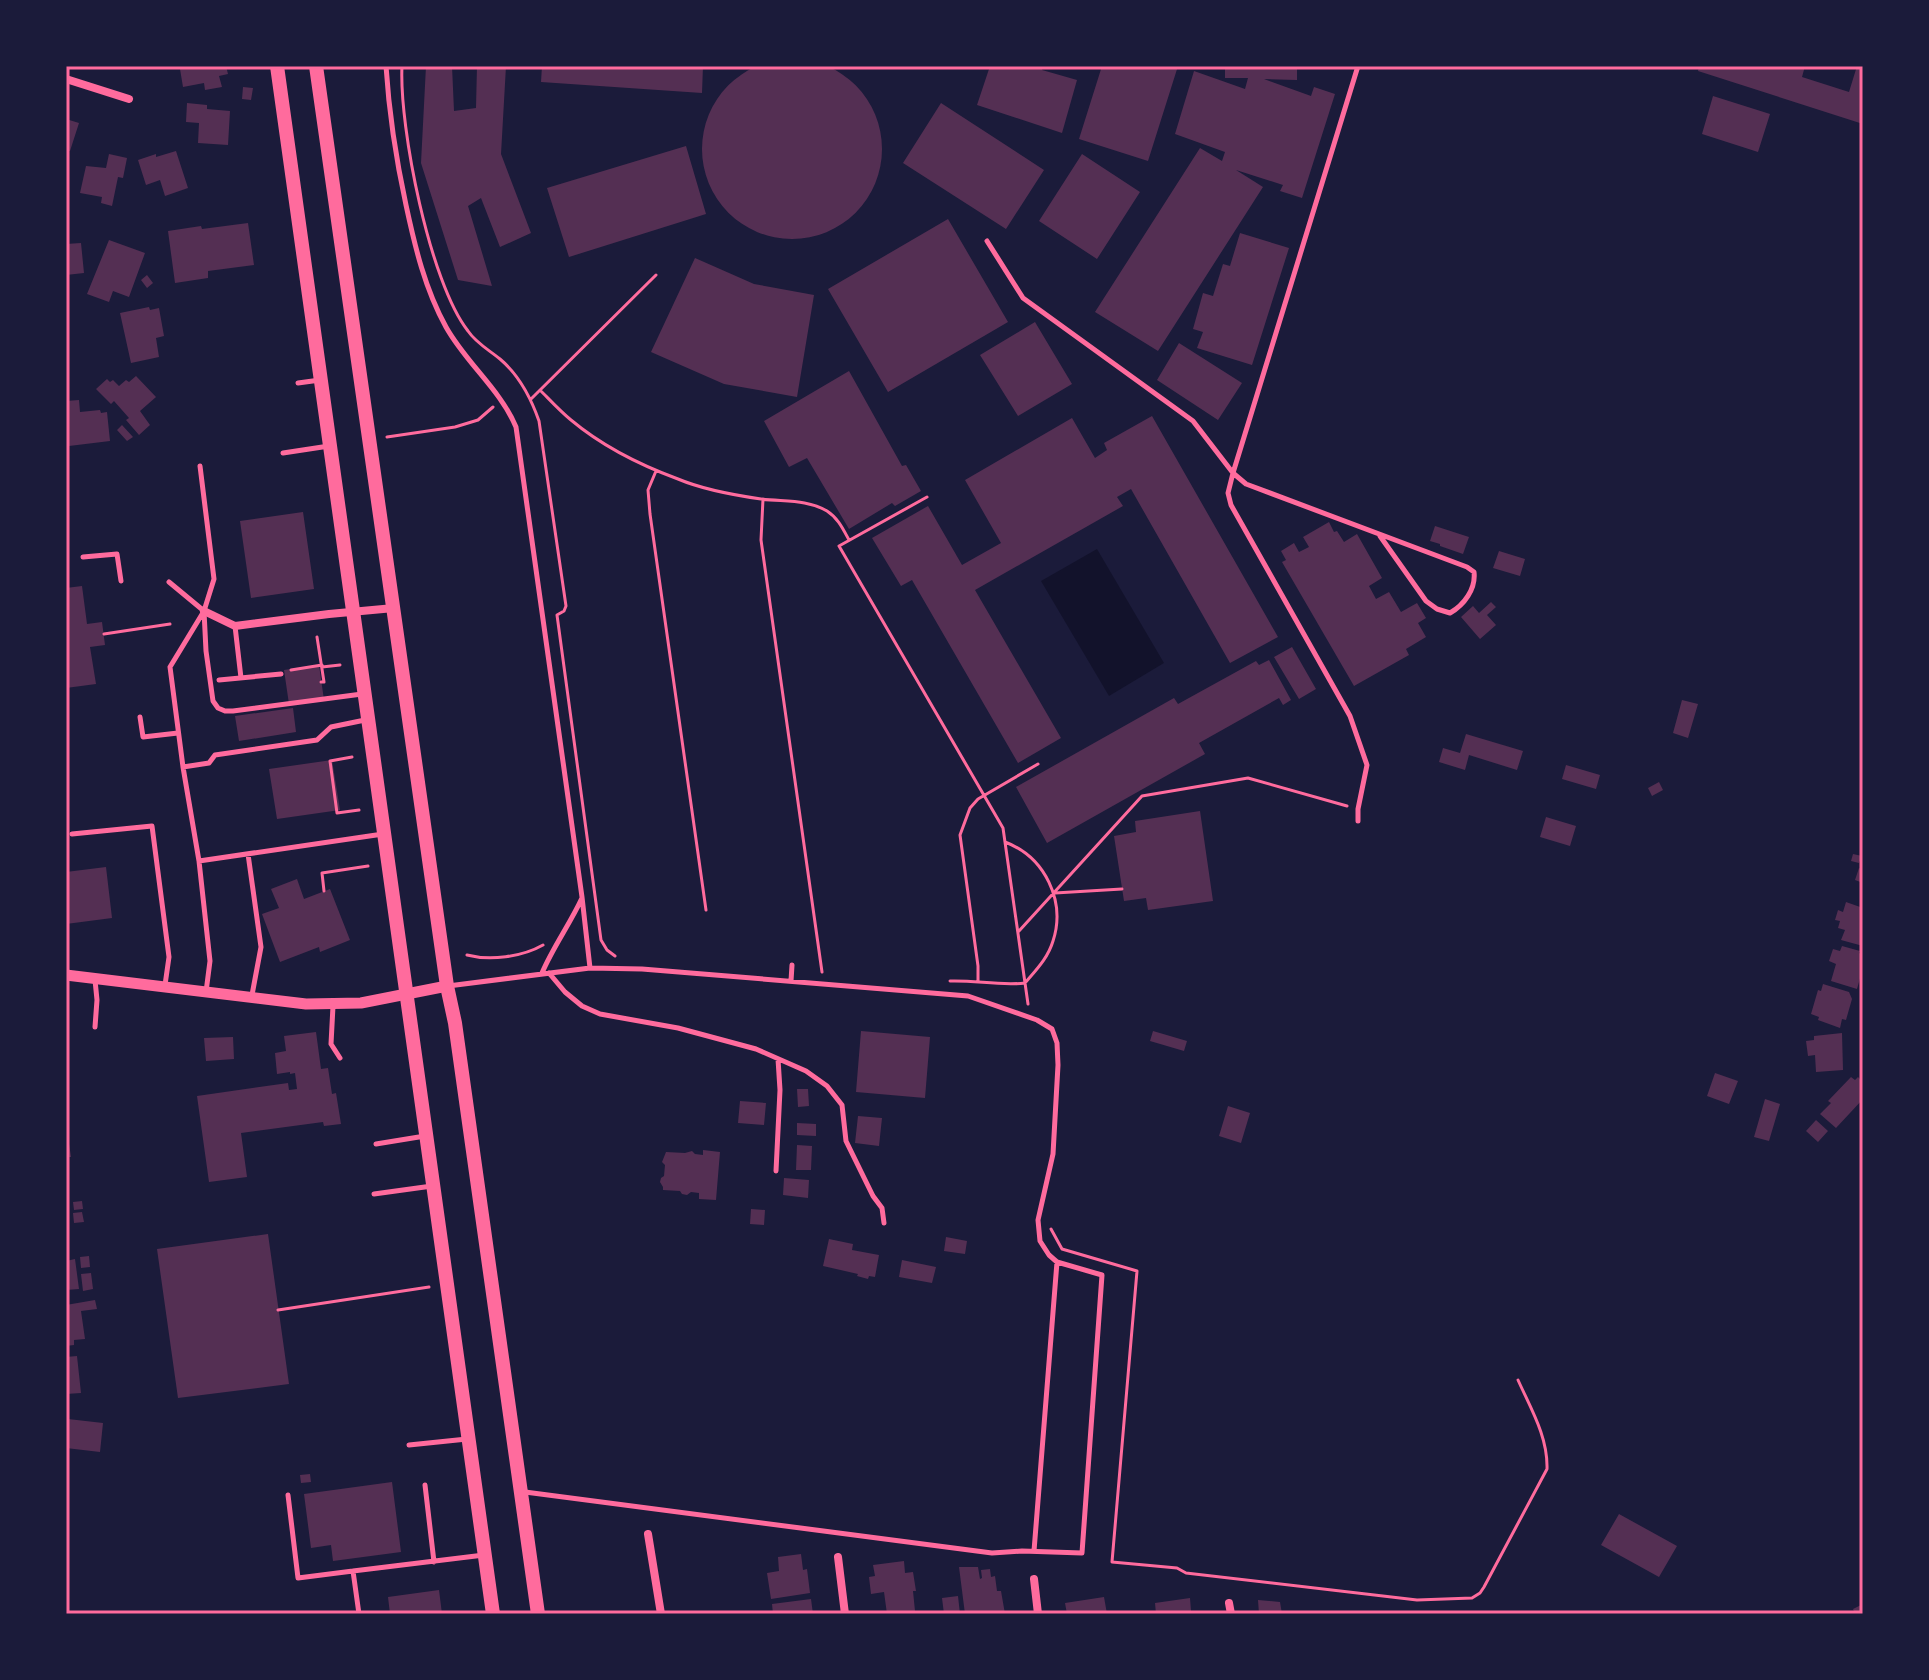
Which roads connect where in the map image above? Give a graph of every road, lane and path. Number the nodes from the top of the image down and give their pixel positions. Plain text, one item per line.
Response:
1 (277, 66) edge
2 (316, 66) edge
3 (386, 66) edge
4 (402, 66) edge
5 (1358, 66) edge
6 (66, 79) edge
7 (129, 99) dead end
8 (987, 241) dead end
9 (656, 275) dead end
10 (321, 380) junction
11 (298, 383) dead end
12 (540, 390) junction
13 (531, 399) junction
14 (501, 400) junction
15 (387, 437) dead end
16 (330, 446) junction
17 (283, 453) dead end
18 (200, 466) dead end
19 (656, 471) junction
20 (1233, 473) junction
21 (927, 497) dead end
22 (763, 499) junction
23 (1380, 536) junction
24 (849, 540) junction
25 (83, 557) dead end
26 (121, 581) dead end
27 (169, 582) dead end
28 (394, 608) junction
29 (204, 611) junction
30 (353, 612) junction
31 (170, 624) dead end
32 (235, 626) junction
33 (104, 634) dead end
34 (317, 637) dead end
35 (340, 665) dead end
36 (322, 666) junction
37 (281, 674) joint
38 (241, 678) junction
39 (219, 680) dead end
40 (321, 682) dead end
41 (365, 694) junction
42 (140, 717) dead end
43 (368, 720) junction
44 (178, 733) junction
45 (352, 757) dead end
46 (1038, 764) dead end
47 (183, 767) junction
48 (985, 795) junction
49 (1358, 809) junction
50 (359, 810) dead end
51 (1358, 821) dead end
52 (72, 834) dead end
53 (384, 834) junction
54 (1005, 842) junction
55 (248, 854) junction
56 (199, 861) junction
57 (368, 866) dead end
58 (1122, 889) dead end
59 (324, 891) dead end
60 (1055, 893) junction
61 (582, 897) junction
62 (706, 910) dead end
63 (1018, 933) junction
64 (559, 942) junction
65 (467, 955) dead end
66 (618, 957) dead end
67 (590, 968) junction
68 (792, 968) joint
69 (545, 972) junction
70 (822, 972) junction
71 (831, 973) dead end
72 (66, 975) edge
73 (95, 979) junction
74 (791, 981) junction
75 (940, 982) dead end
76 (978, 982) junction
77 (1025, 983) junction
78 (165, 986) junction
79 (447, 986) junction
80 (206, 992) junction
81 (406, 994) junction
82 (252, 997) junction
83 (333, 1005) junction
84 (1029, 1009) dead end
85 (95, 1027) dead end
86 (340, 1058) dead end
87 (778, 1059) junction
88 (426, 1136) junction
89 (376, 1144) dead end
90 (776, 1171) dead end
91 (433, 1186) junction
92 (374, 1194) dead end
93 (1046, 1221) dead end
94 (884, 1223) dead end
95 (1057, 1262) junction
96 (429, 1287) dead end
97 (278, 1310) dead end
98 (1518, 1380) dead end
99 (468, 1439) junction
100 (409, 1445) dead end
101 (425, 1485) dead end
102 (521, 1491) junction
103 (288, 1495) dead end
104 (648, 1534) dead end
105 (1034, 1551) junction
106 (485, 1555) junction
107 (838, 1557) dead end
108 (434, 1562) junction
109 (353, 1571) junction
110 (1034, 1579) dead end
111 (1229, 1603) dead end
112 (359, 1614) edge
113 (493, 1614) edge
114 (538, 1614) edge
115 (661, 1614) edge
116 (845, 1614) edge
117 (1038, 1614) edge
118 (1231, 1614) edge

1 - 10 main road
2 - 28 main road
3 - 14 lane
4 - 13 path
5 - 20 lane
6 - 7 street
8 - 20 lane
9 - 12 path
10 - 11 lane
10 - 16 main road
12 - 13 path
12 - 19 path
13 - 66 path
14 - 15 path
14 - 61 lane
16 - 17 lane
16 - 30 main road
18 - 29 lane
19 - 22 path
19 - 62 path
20 - 23 lane
20 - 49 lane
21 - 24 path
22 - 24 path
22 - 70 path
23 - 23 lane
24 - 48 path
25 - 26 lane
27 - 29 lane
28 - 30 street
28 - 79 main road
29 - 32 street
29 - 41 lane
29 - 44 lane
30 - 32 street
30 - 41 main road
31 - 33 path
32 - 38 lane
34 - 36 path
35 - 36 path
36 - 37 path
36 - 40 path
37 - 38 lane
38 - 39 lane
41 - 43 main road
42 - 44 lane
43 - 47 lane
43 - 53 main road
44 - 47 lane
45 - 50 path
46 - 48 path
47 - 56 lane
48 - 54 path
48 - 76 path
49 - 51 lane
49 - 60 path
52 - 78 lane
53 - 55 lane
53 - 81 main road
54 - 60 path
54 - 63 path
55 - 56 lane
55 - 82 lane
56 - 80 lane
57 - 59 path
58 - 60 path
60 - 63 path
60 - 77 path
61 - 64 lane
61 - 67 lane
63 - 77 path
64 - 65 path
64 - 69 lane
67 - 69 lane
67 - 74 lane
68 - 70 path
68 - 74 lane
69 - 79 lane
69 - 87 lane
70 - 71 path
72 - 73 street
73 - 78 street
73 - 85 lane
74 - 95 lane
75 - 76 path
76 - 77 path
77 - 84 path
78 - 80 street
79 - 81 street
79 - 102 main road
80 - 82 street
81 - 83 street
81 - 88 main road
82 - 83 street
83 - 86 lane
87 - 90 lane
87 - 94 lane
88 - 89 lane
88 - 91 main road
91 - 92 lane
91 - 99 main road
93 - 98 path
95 - 105 lane
95 - 105 lane
96 - 97 path
99 - 100 lane
99 - 106 main road
101 - 108 lane
102 - 105 lane
102 - 114 main road
103 - 109 lane
104 - 115 street
106 - 108 lane
106 - 113 main road
107 - 116 street
108 - 109 lane
109 - 112 lane
110 - 117 street
111 - 118 street

